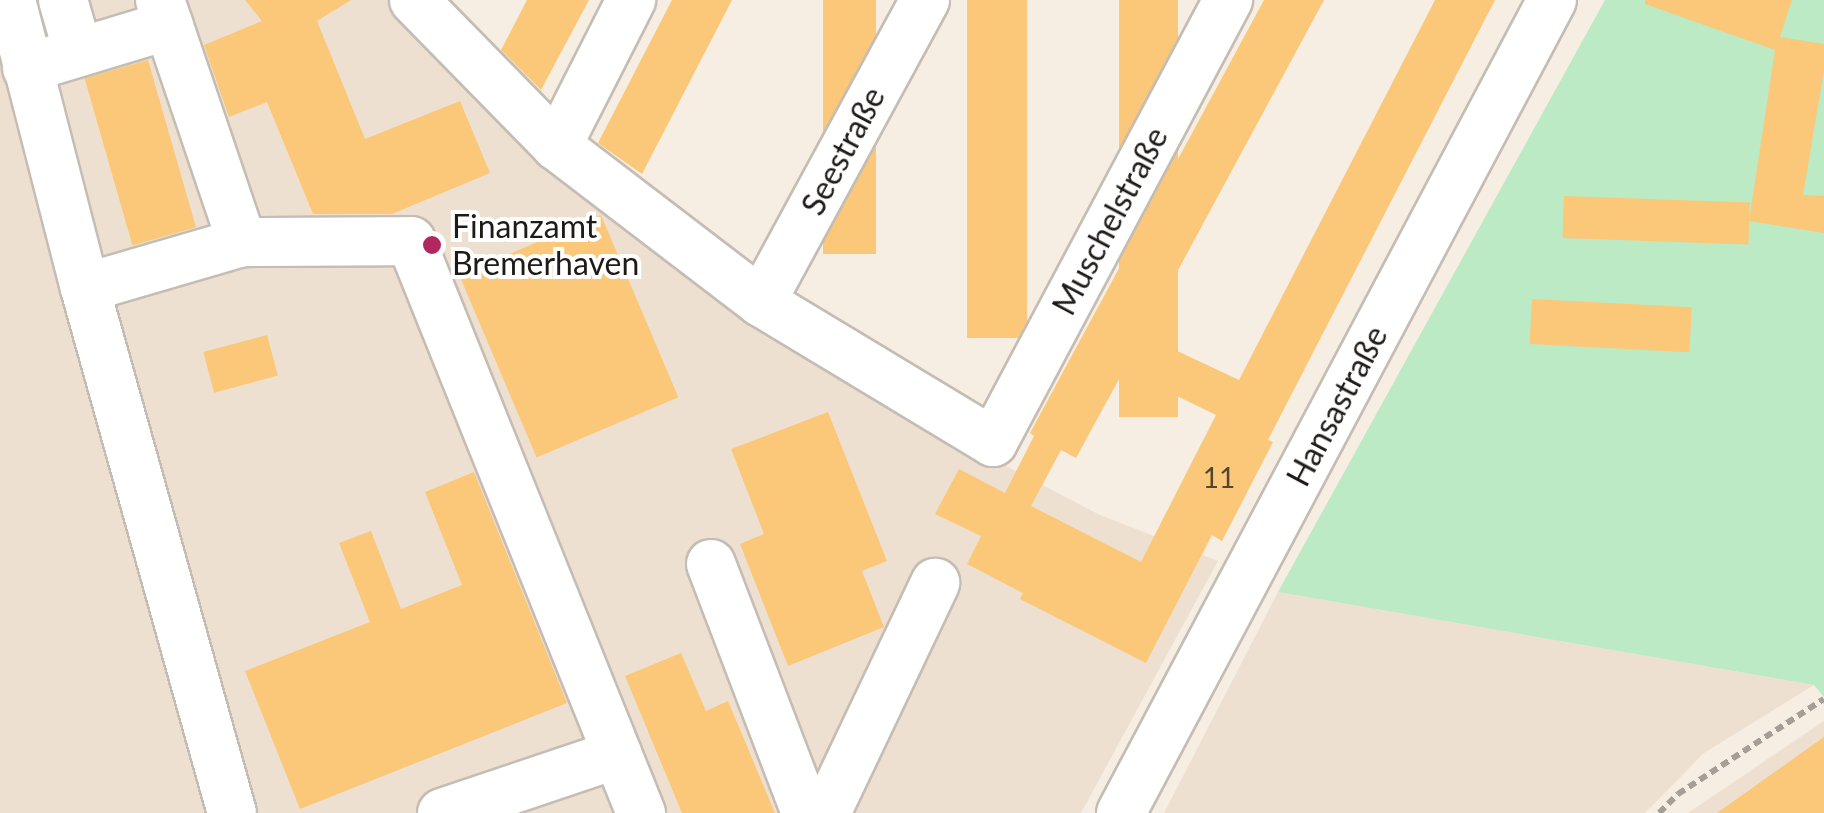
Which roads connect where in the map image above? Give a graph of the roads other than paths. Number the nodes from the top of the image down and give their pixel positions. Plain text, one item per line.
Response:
1 (11, 0) edge
2 (63, 0) edge
3 (414, 0) edge
4 (631, 0) edge
5 (925, 0) edge
6 (1228, 0) edge
7 (1552, 0) edge
8 (165, 12) edge
9 (78, 52) junction
10 (27, 68) junction
11 (556, 146) junction
12 (242, 242) junction
13 (85, 288) junction
14 (762, 302) junction
15 (711, 564) dead end
16 (935, 583) dead end
17 (617, 754) junction
18 (232, 813) edge
19 (442, 813) edge
20 (640, 813) edge
21 (806, 813) edge
22 (826, 813) edge
23 (1121, 813) edge

1 - 10 street
2 - 9 street
3 - 11 street
4 - 11 street
5 - 14 street, Seestraße
6 - 14 street, Muschelstraße
7 - 23 street, Hansastraße
8 - 9 street
8 - 12 street
9 - 10 street
10 - 13 street
11 - 14 street
12 - 13 street
12 - 17 street
13 - 18 street
15 - 21 street
16 - 22 street
17 - 19 street
17 - 20 street

